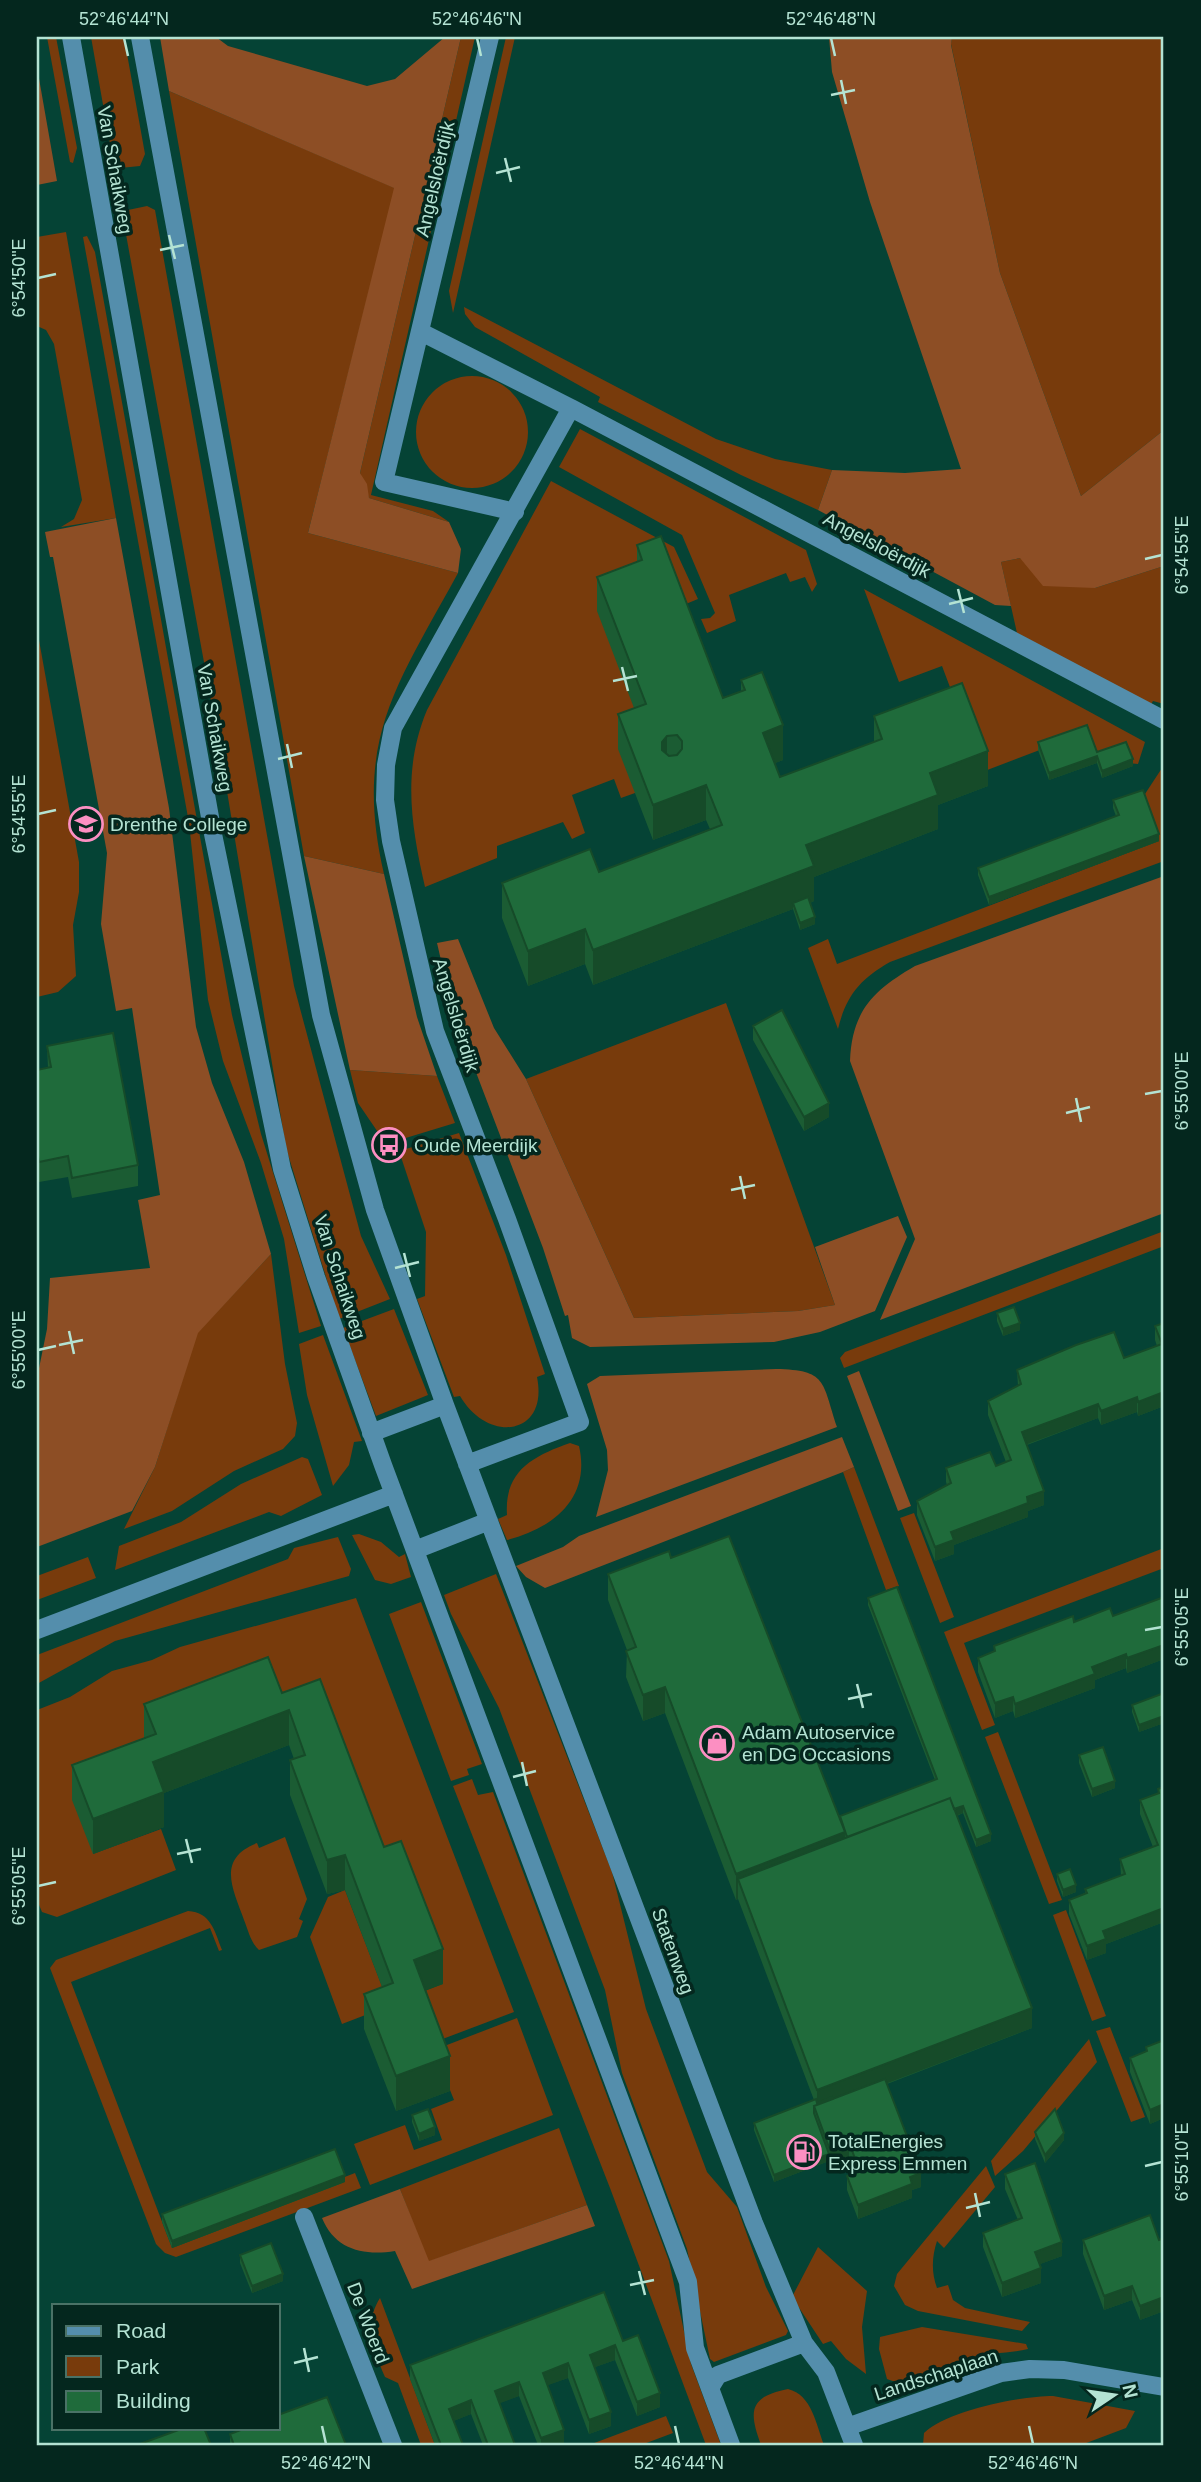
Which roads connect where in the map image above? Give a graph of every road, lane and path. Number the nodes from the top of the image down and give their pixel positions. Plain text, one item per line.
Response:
1 (71, 37) edge
2 (139, 37) edge
3 (490, 37) edge
4 (421, 332) junction
5 (571, 408) junction
6 (515, 512) junction
7 (1164, 720) edge
8 (445, 1405) junction
9 (372, 1433) junction
10 (467, 1464) junction
11 (394, 1494) junction
12 (489, 1521) junction
13 (415, 1550) junction
14 (37, 1629) edge
15 (304, 2217) dead end
16 (804, 2343) junction
17 (1164, 2387) edge
18 (710, 2388) junction
19 (847, 2427) junction
20 (393, 2445) edge
21 (731, 2445) edge
22 (854, 2445) edge

1 - 9 street, Van Schaikweg
2 - 8 street
3 - 4 street, Angelsloërdijk
4 - 5 street, Angelsloërdijk
4 - 6 street, Angelsloërdijk
5 - 6 street, Angelsloërdijk
5 - 7 street, Angelsloërdijk
6 - 10 street, Angelsloërdijk
8 - 9 street
8 - 10 street
9 - 11 street, Van Schaikweg
10 - 12 street, Statenweg
11 - 13 street
11 - 14 street
12 - 13 street
12 - 16 street, Statenweg
13 - 18 street
15 - 20 street, De Woerd
16 - 18 street
16 - 19 street, Statenweg
17 - 19 street, Landschaplaan
18 - 21 street
19 - 22 street, Statenweg

